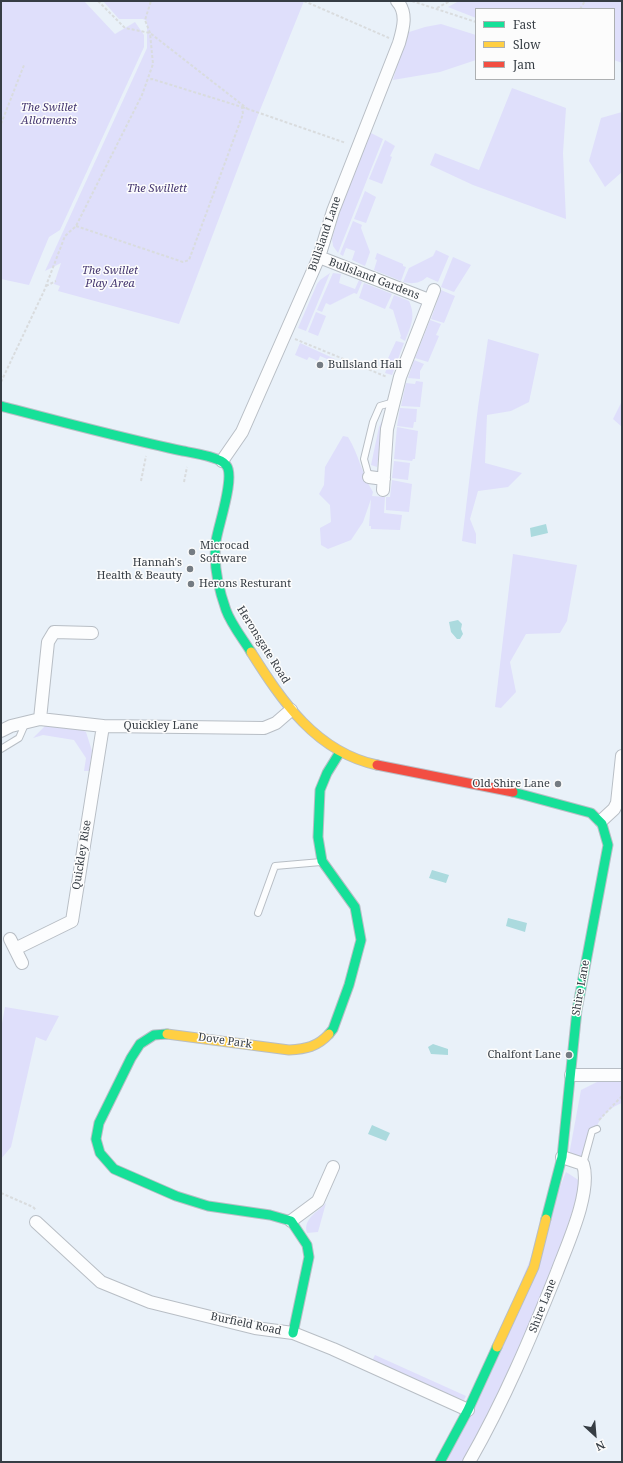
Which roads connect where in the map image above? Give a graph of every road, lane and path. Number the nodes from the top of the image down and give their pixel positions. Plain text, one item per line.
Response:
1 (98, 1) edge
2 (151, 1) edge
3 (304, 1) edge
4 (397, 1) edge
5 (411, 1) edge
6 (450, 1) edge
7 (437, 8) junction
8 (475, 22) edge
9 (150, 33) junction
10 (399, 43) junction
11 (24, 64) dead end
12 (147, 80) junction
13 (242, 107) junction
14 (249, 110) junction
15 (1, 124) edge
16 (357, 146) junction
17 (76, 226) junction
18 (319, 257) junction
19 (56, 281) dead end
20 (44, 290) junction
21 (285, 335) junction
22 (1, 382) edge
23 (399, 382) junction
24 (394, 402) junction
25 (1, 406) edge
26 (148, 443) junction
27 (222, 461) junction
28 (369, 477) joint
29 (141, 481) dead end
30 (92, 633) dead end
31 (291, 710) junction
32 (40, 719) junction
33 (26, 722) junction
34 (103, 726) junction
35 (1, 731) edge
36 (1, 749) edge
37 (340, 752) junction
38 (622, 756) edge
39 (618, 810) edge
40 (601, 821) junction
41 (322, 861) junction
42 (258, 913) dead end
43 (22, 963) dead end
44 (571, 1075) junction
45 (622, 1075) edge
46 (622, 1096) edge
47 (594, 1130) joint
48 (562, 1157) junction
49 (583, 1164) junction
50 (334, 1167) dead end
51 (291, 1221) junction
52 (36, 1222) dead end
53 (293, 1333) junction
54 (468, 1410) junction
55 (440, 1462) edge
56 (469, 1462) edge

1 - 9 path
2 - 9 path
3 - 10 path
4 - 10 street, Bullsland Lane
5 - 7 path
6 - 7 path
7 - 8 path
9 - 12 path
9 - 14 path
10 - 16 street, Bullsland Lane
11 - 15 path
12 - 13 path
12 - 17 path
13 - 14 path
13 - 17 path
14 - 16 path
16 - 18 street, Bullsland Lane
17 - 20 path
18 - 21 street, Bullsland Lane
18 - 23 street, Bullsland Gardens
19 - 20 path
20 - 22 path
21 - 23 path
21 - 27 street, Bullsland Lane
23 - 24 street, Bullsland Gardens
24 - 28 lane
24 - 28 street, Bullsland Gardens
25 - 26 street
26 - 27 street
26 - 29 path
27 - 31 street, Heronsgate Road
30 - 32 street
31 - 34 street, Quickley Lane
31 - 37 street, Heronsgate Road
32 - 33 street, Quickley Lane
32 - 34 street, Quickley Lane
33 - 35 street, Quickley Lane
33 - 36 lane
34 - 43 street, Quickley Rise
37 - 40 street, Heronsgate Road
37 - 41 street, Dove Park
38 - 39 street
39 - 40 street
40 - 44 street, Shire Lane
41 - 42 lane
41 - 51 street, Dove Park
44 - 45 street
44 - 48 street, Shire Lane
46 - 47 path
47 - 49 lane
48 - 49 street
48 - 54 street, Shire Lane
49 - 56 street, Shire Lane
50 - 51 street
51 - 53 street
52 - 53 street, Burfield Road
53 - 54 street, Burfield Road
54 - 55 street, Shire Lane

